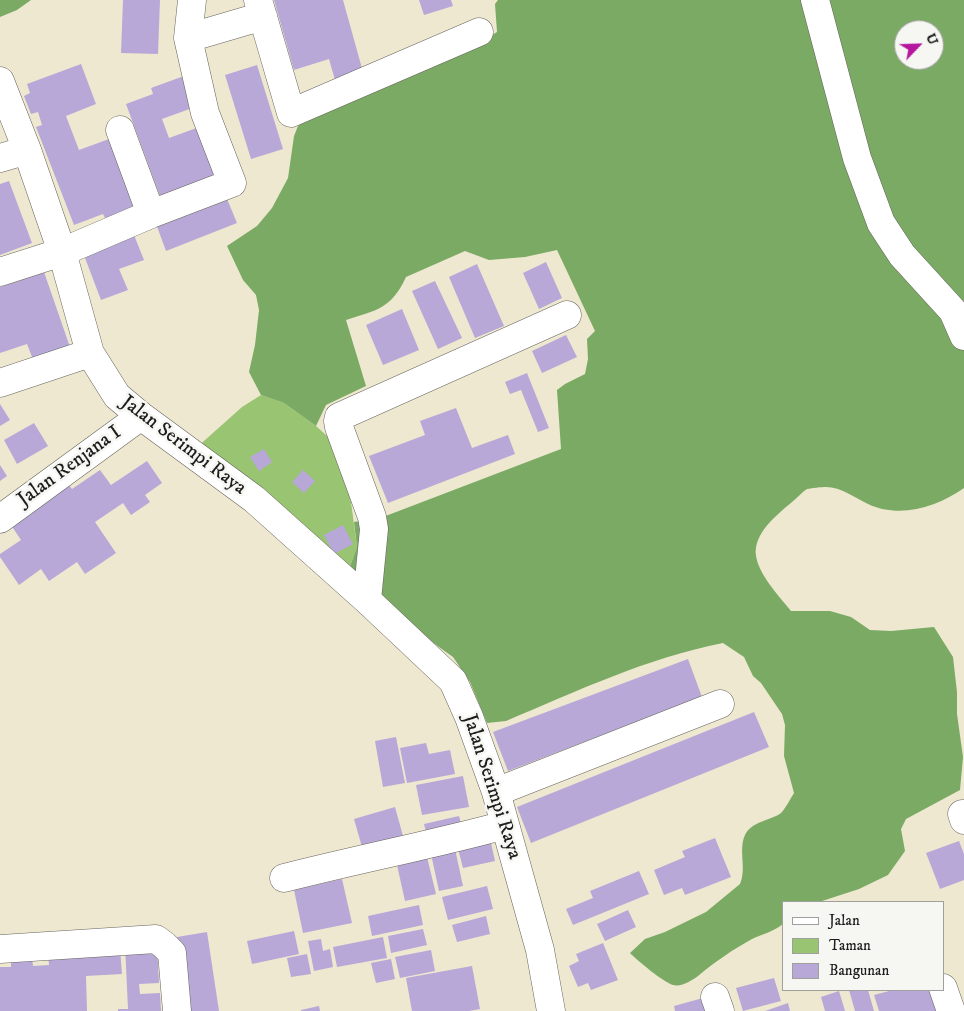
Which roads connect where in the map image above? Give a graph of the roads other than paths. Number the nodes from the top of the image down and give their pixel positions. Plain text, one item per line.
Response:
1 (192, 0) edge
2 (815, 0) edge
3 (261, 8) edge
4 (479, 32) dead end
5 (188, 38) junction
6 (0, 82) edge
7 (120, 130) dead end
8 (27, 150) junction
9 (0, 158) edge
10 (151, 214) junction
11 (62, 252) junction
12 (0, 272) edge
13 (567, 315) dead end
14 (964, 336) edge
15 (90, 353) junction
16 (0, 383) edge
17 (141, 416) junction
18 (0, 519) edge
19 (367, 600) junction
20 (720, 704) dead end
21 (496, 792) junction
22 (505, 825) junction
23 (284, 878) dead end
24 (0, 949) edge
25 (944, 991) edge
26 (177, 1011) edge
27 (551, 1011) edge
28 (951, 1011) edge

1 - 5 street
2 - 14 street
3 - 4 street
3 - 5 street
5 - 10 street
6 - 8 street, Jalan Serimpi Raya
7 - 10 street
8 - 9 street
8 - 11 street, Jalan Serimpi Raya
10 - 11 street
11 - 12 street
11 - 15 street, Jalan Serimpi Raya
13 - 19 street
15 - 16 street
15 - 17 street, Jalan Serimpi Raya
17 - 18 street, Jalan Renjana I
17 - 19 street, Jalan Serimpi Raya
19 - 21 street, Jalan Serimpi Raya
20 - 21 street
21 - 22 street, Jalan Serimpi Raya
22 - 23 street
22 - 27 street, Jalan Serimpi Raya
24 - 26 street
25 - 28 street

